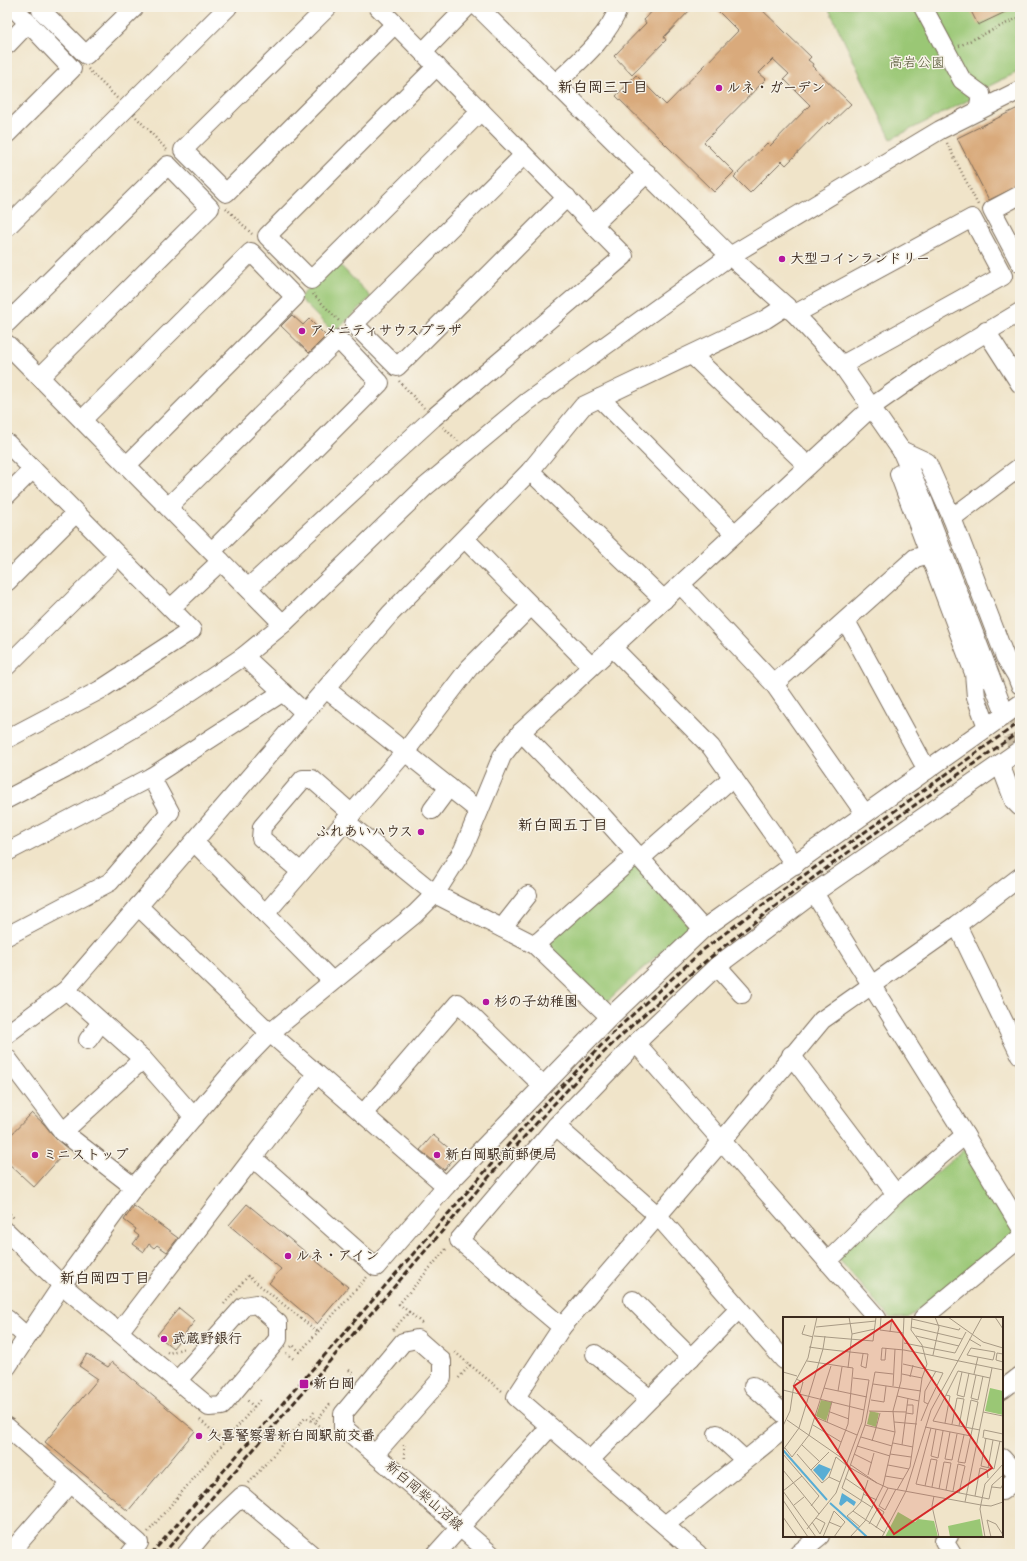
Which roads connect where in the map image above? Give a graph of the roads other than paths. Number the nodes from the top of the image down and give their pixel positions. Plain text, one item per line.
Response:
1 (13, 7) edge
2 (45, 7) edge
3 (135, 7) edge
4 (228, 7) edge
5 (328, 7) edge
6 (378, 7) edge
7 (467, 7) edge
8 (478, 7) edge
9 (619, 7) edge
10 (923, 7) edge
11 (28, 23) junction
12 (395, 24) junction
13 (7, 45) edge
14 (423, 52) junction
15 (437, 66) junction
16 (555, 84) junction
17 (1020, 90) edge
18 (481, 111) junction
19 (978, 111) junction
20 (7, 134) edge
21 (524, 155) junction
22 (647, 172) junction
23 (1020, 195) edge
24 (566, 197) junction
25 (593, 224) junction
26 (7, 227) edge
27 (730, 256) junction
28 (1020, 263) edge
29 (791, 310) junction
30 (1020, 312) edge
31 (7, 323) edge
32 (986, 331) junction
33 (7, 344) edge
34 (692, 355) junction
35 (842, 365) junction
36 (40, 377) junction
37 (1020, 384) edge
38 (600, 398) junction
39 (872, 406) junction
40 (82, 420) junction
41 (7, 443) edge
42 (901, 450) junction
43 (127, 465) junction
44 (808, 466) junction
45 (1020, 467) edge
46 (33, 470) junction
47 (530, 472) junction
48 (7, 495) edge
49 (168, 507) junction
50 (76, 512) junction
51 (952, 518) junction
52 (734, 533) junction
53 (465, 539) junction
54 (930, 554) junction
55 (118, 556) junction
56 (217, 556) junction
57 (7, 582) edge
58 (681, 585) junction
59 (248, 588) junction
60 (664, 600) junction
61 (531, 606) junction
62 (171, 608) junction
63 (846, 621) junction
64 (283, 624) junction
65 (612, 647) junction
66 (244, 656) junction
67 (7, 666) edge
68 (591, 666) junction
69 (774, 684) junction
70 (1020, 685) edge
71 (326, 689) junction
72 (283, 692) junction
73 (1020, 704) edge
74 (1003, 709) tunnel mouth
75 (305, 713) junction
76 (987, 727) junction
77 (520, 732) junction
78 (7, 739) edge
79 (1020, 750) edge
80 (405, 752) junction
81 (1000, 764) junction
82 (927, 770) junction
83 (151, 777) junction
84 (733, 777) junction
85 (449, 787) junction
86 (7, 799) edge
87 (1020, 807) edge
88 (432, 810) dead end
89 (479, 811) junction
90 (865, 814) junction
91 (348, 817) junction
92 (195, 842) junction
93 (7, 852) edge
94 (639, 856) junction
95 (795, 865) junction
96 (301, 872) junction
97 (1020, 878) edge
98 (435, 894) junction
99 (814, 894) junction
100 (528, 895) dead end
101 (138, 906) junction
102 (265, 914) junction
103 (957, 925) junction
104 (502, 928) junction
105 (703, 929) junction
106 (7, 936) edge
107 (535, 945) junction
108 (717, 966) junction
109 (332, 981) junction
110 (871, 986) junction
111 (66, 990) junction
112 (742, 994) dead end
113 (610, 1017) junction
114 (102, 1022) junction
115 (270, 1033) junction
116 (7, 1034) edge
117 (88, 1040) dead end
118 (636, 1043) junction
119 (791, 1055) junction
120 (1020, 1055) edge
121 (7, 1058) edge
122 (143, 1059) junction
123 (318, 1074) junction
124 (543, 1086) junction
125 (363, 1114) junction
126 (194, 1117) junction
127 (556, 1126) junction
128 (63, 1132) junction
129 (965, 1135) junction
130 (721, 1142) junction
131 (253, 1158) junction
132 (446, 1186) junction
133 (134, 1187) junction
134 (896, 1194) junction
135 (658, 1216) junction
136 (1020, 1226) edge
137 (7, 1232) edge
138 (1020, 1238) edge
139 (827, 1262) junction
140 (62, 1285) junction
141 (633, 1300) dead end
142 (739, 1309) junction
143 (876, 1317) edge
144 (924, 1317) edge
145 (7, 1319) edge
146 (562, 1327) junction
147 (119, 1332) junction
148 (26, 1337) junction
149 (595, 1354) dead end
150 (691, 1358) junction
151 (783, 1359) edge
152 (7, 1367) edge
153 (1020, 1376) edge
154 (177, 1381) junction
155 (753, 1386) dead end
156 (1003, 1389) edge
157 (650, 1399) junction
158 (783, 1413) edge
159 (7, 1427) edge
160 (550, 1427) junction
161 (783, 1430) edge
162 (717, 1434) dead end
163 (375, 1454) junction
164 (1003, 1459) edge
165 (590, 1460) junction
166 (745, 1460) junction
167 (1019, 1477) edge
168 (71, 1483) junction
169 (1003, 1490) edge
170 (665, 1525) junction
171 (459, 1526) junction
172 (819, 1537) edge
173 (948, 1537) edge
174 (135, 1549) edge
175 (9, 1554) edge
176 (186, 1554) edge
177 (311, 1554) edge
178 (436, 1554) edge
179 (491, 1554) edge
180 (698, 1554) edge
181 (798, 1554) edge
182 (952, 1554) edge

1 - 11 street
2 - 3 street
4 - 26 street
5 - 12 street
6 - 12 street
7 - 14 street
8 - 16 street
9 - 16 street
10 - 19 street
11 - 13 street
11 - 20 street
12 - 14 street
14 - 15 street
15 - 18 street
15 - 18 street
16 - 22 street
17 - 19 street
18 - 21 street
19 - 27 street
21 - 24 street
21 - 24 street
22 - 25 street
22 - 27 street
23 - 28 street
24 - 25 street
25 - 59 street
27 - 29 street
27 - 64 street
29 - 34 street
29 - 35 street
29 - 35 street
30 - 32 street
31 - 36 street
32 - 37 street
32 - 39 street
33 - 36 street
34 - 38 street
34 - 44 street
35 - 39 street
36 - 40 street
38 - 47 street
38 - 52 street
39 - 42 street
39 - 44 street
40 - 43 street
40 - 43 street
41 - 46 street
42 - 51 street
42 - 54 street
42 - 74 street
43 - 49 street
44 - 52 street
45 - 51 street
46 - 48 street
46 - 50 street
47 - 53 street
47 - 60 street
49 - 56 street
49 - 56 street
50 - 55 street
50 - 57 street
51 - 70 street
52 - 58 street
53 - 61 street
53 - 71 street
54 - 63 street
54 - 76 street
55 - 62 street
55 - 67 street
56 - 59 street
56 - 62 street
58 - 60 street
58 - 69 street
59 - 64 street
60 - 65 street
61 - 68 street
61 - 80 street
62 - 78 street
63 - 69 street
63 - 82 street
64 - 66 street
65 - 68 street
65 - 84 street
66 - 72 street
66 - 86 street
68 - 77 street
69 - 90 street
71 - 75 street
71 - 80 street
72 - 75 street
72 - 83 street
73 - 76 street
75 - 92 street
76 - 82 street
77 - 89 street
77 - 94 street
79 - 81 street
80 - 85 street
80 - 91 street
81 - 87 street
81 - 99 street
82 - 90 street
83 - 93 street
83 - 106 street
84 - 94 street
84 - 95 street
85 - 88 street
85 - 89 street
89 - 98 street
90 - 95 street
91 - 96 street
91 - 96 street
91 - 98 street
92 - 101 street
92 - 102 street
94 - 105 street
94 - 107 street
95 - 105 street
96 - 102 street
97 - 103 street
98 - 104 street
98 - 109 street
99 - 108 street
99 - 110 street
100 - 104 street
101 - 111 street
101 - 115 street
102 - 109 street
103 - 110 street
103 - 120 street
104 - 107 street
105 - 113 street
107 - 113 street
108 - 112 street
108 - 118 street
109 - 115 street
110 - 119 street
110 - 129 street
111 - 114 street
111 - 116 street
113 - 124 street
114 - 117 street
114 - 122 street
115 - 123 street
115 - 126 street
118 - 127 street
118 - 130 street
119 - 130 street
119 - 134 street
121 - 128 street
122 - 126 street
122 - 128 street
123 - 125 street
123 - 131 street
124 - 125 street
124 - 132 street
125 - 132 street
126 - 133 street
127 - 135 street
127 - 146 street
128 - 133 street
129 - 134 street
129 - 136 street
130 - 135 street
130 - 139 street
131 - 132 street
131 - 147 street
133 - 140 street
134 - 139 street
135 - 142 street
135 - 146 street
137 - 140 street
138 - 144 street
139 - 143 street
140 - 147 street
140 - 148 street
141 - 150 street
142 - 150 street
142 - 151 street
145 - 148 street
146 - 160 street
147 - 154 street
148 - 152 street
149 - 157 street
150 - 157 street
153 - 156 street
154 - 154 street
155 - 158 street
157 - 165 street
159 - 168 street
160 - 165 street
160 - 171 street
161 - 166 street
162 - 166 street
163 - 163 street, 新白岡柴山沼線
163 - 171 street, 新白岡柴山沼線
164 - 167 street
165 - 170 street
166 - 170 street
167 - 169 street
168 - 174 street
168 - 175 street
170 - 180 street
171 - 178 street
171 - 179 street, 新白岡柴山沼線
172 - 181 street
173 - 182 street
176 - 177 street

